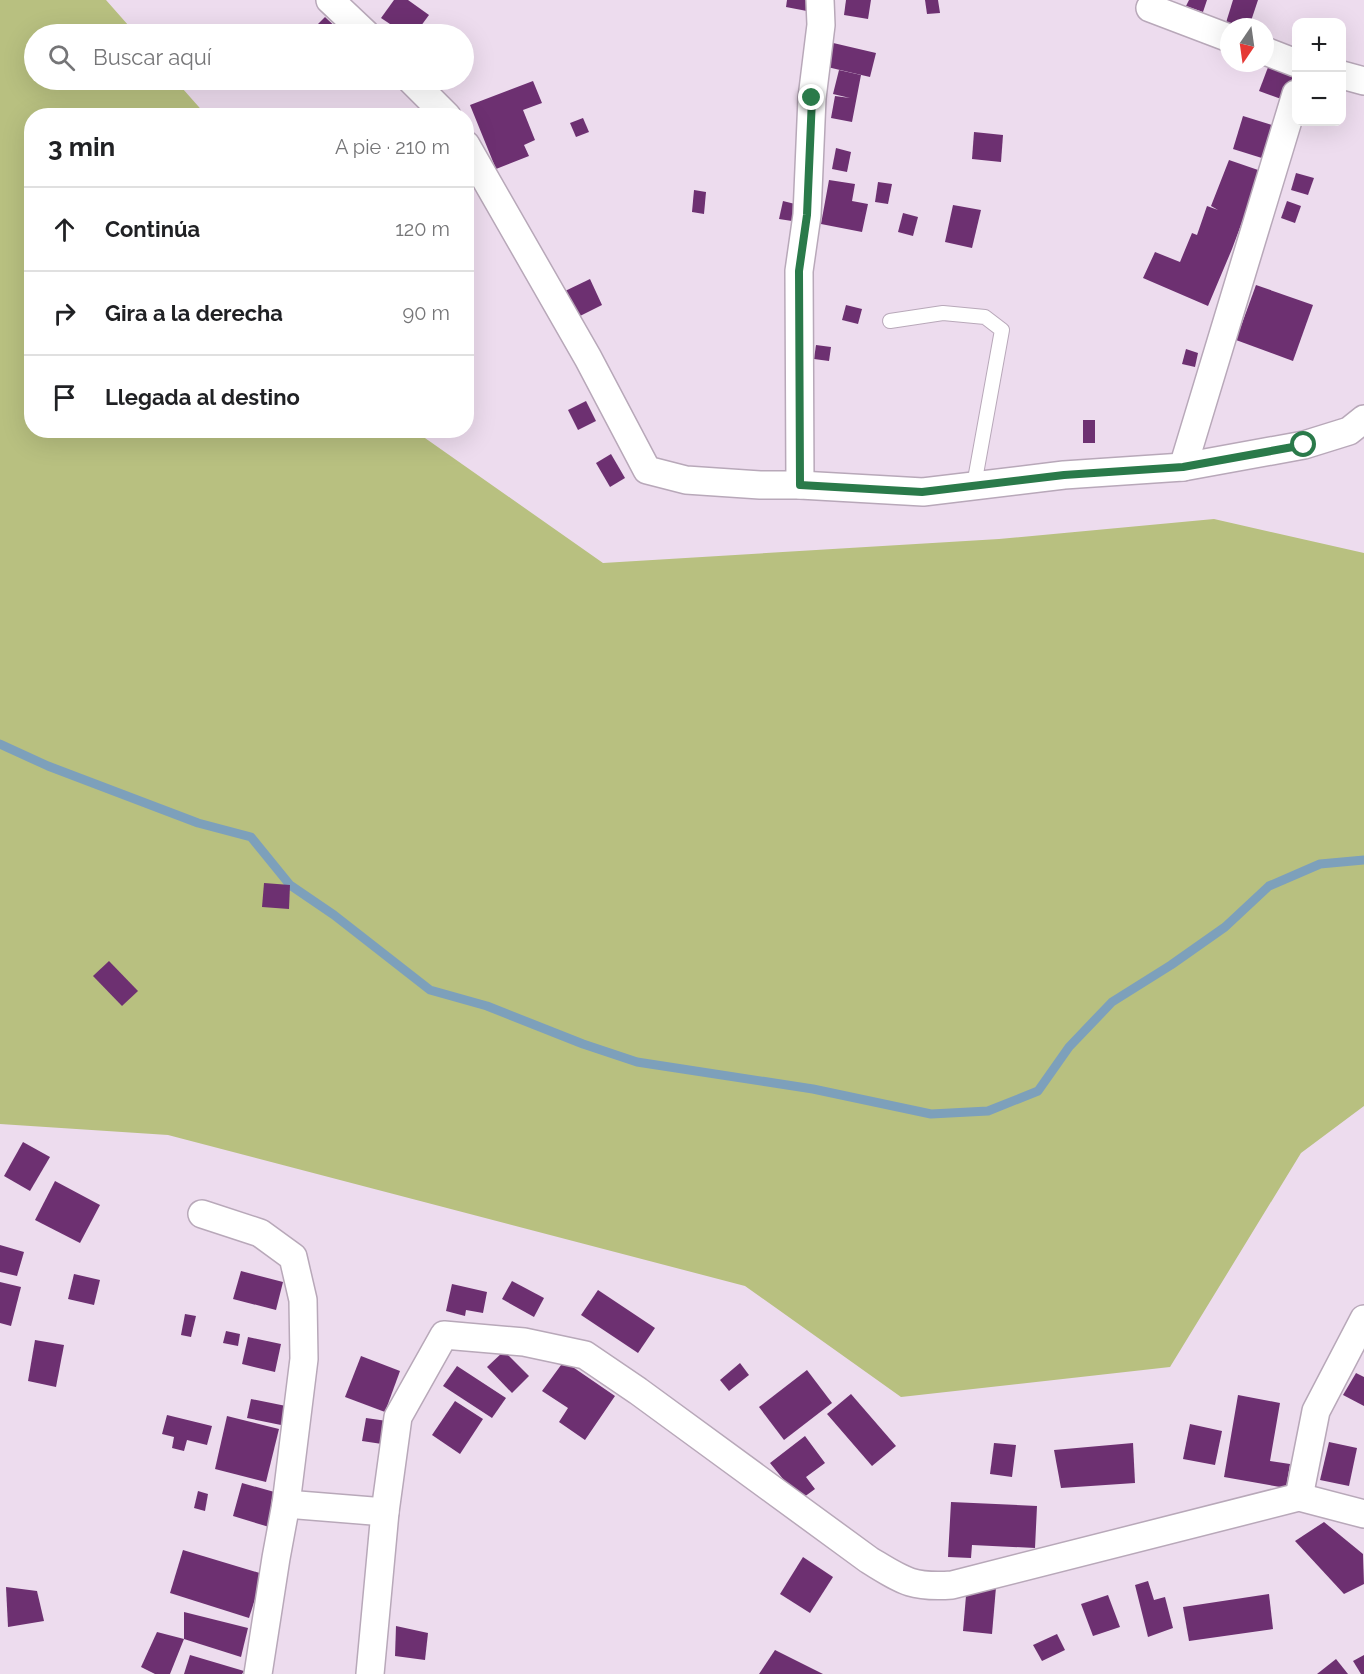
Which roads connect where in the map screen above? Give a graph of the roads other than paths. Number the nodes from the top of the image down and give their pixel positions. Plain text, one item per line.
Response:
1 (330, 0) edge
2 (820, 0) edge
3 (1150, 9) dead end
4 (355, 24) edge
5 (1220, 35) edge
6 (1274, 54) edge
7 (1292, 61) edge
8 (1346, 76) edge
9 (1364, 81) edge
10 (421, 90) edge
11 (1292, 107) edge
12 (439, 108) edge
13 (474, 159) edge
14 (890, 321) dead end
15 (1364, 419) edge
16 (1183, 467) junction
17 (800, 485) junction
18 (974, 485) junction
19 (202, 1214) dead end
20 (1364, 1319) edge
21 (1299, 1497) junction
22 (286, 1504) junction
23 (385, 1512) junction
24 (1364, 1514) edge
25 (258, 1674) edge
26 (370, 1674) edge

1 - 4 street
2 - 17 street
3 - 5 street
6 - 7 street
8 - 9 street
10 - 12 street
11 - 16 street
13 - 17 street
14 - 18 lane
15 - 16 street
16 - 18 street
17 - 18 street
19 - 22 street
20 - 21 street
21 - 23 street
21 - 24 street
22 - 23 street
22 - 25 street
23 - 26 street

